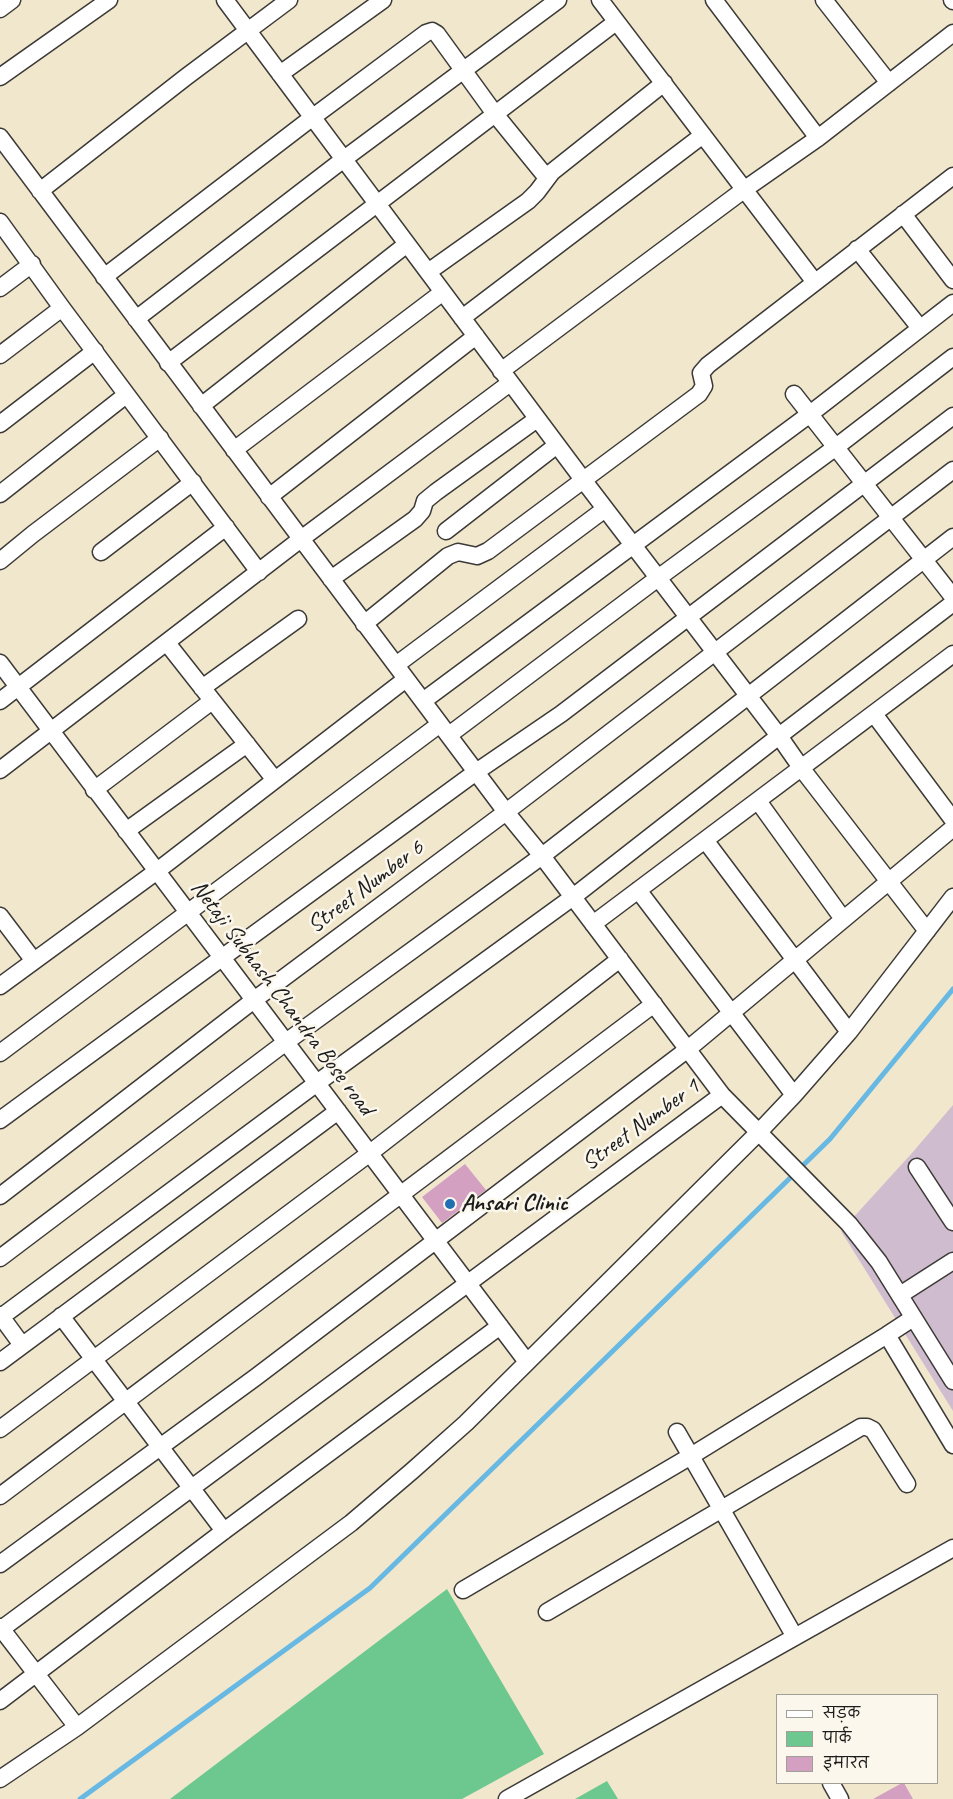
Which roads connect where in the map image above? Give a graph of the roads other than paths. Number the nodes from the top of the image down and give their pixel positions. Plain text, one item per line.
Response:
1 (12, 0) edge
2 (109, 0) edge
3 (225, 0) edge
4 (290, 0) edge
5 (383, 0) edge
6 (558, 0) edge
7 (600, 0) edge
8 (714, 0) edge
9 (824, 0) edge
10 (0, 9) edge
11 (616, 22) junction
12 (248, 31) junction
13 (953, 33) edge
14 (463, 70) junction
15 (280, 74) junction
16 (0, 77) edge
17 (664, 83) junction
18 (889, 83) junction
19 (496, 114) junction
20 (313, 117) junction
21 (704, 135) junction
22 (818, 138) junction
23 (2, 144) edge
24 (344, 159) junction
25 (953, 176) edge
26 (547, 178) junction
27 (40, 190) junction
28 (745, 190) junction
29 (378, 204) junction
30 (902, 214) junction
31 (0, 222) edge
32 (407, 244) junction
33 (857, 249) junction
34 (32, 264) junction
35 (428, 272) junction
36 (104, 277) junction
37 (953, 280) edge
38 (814, 281) junction
39 (0, 288) edge
40 (443, 292) junction
41 (953, 303) edge
42 (62, 308) junction
43 (462, 318) junction
44 (136, 319) junction
45 (920, 328) junction
46 (476, 336) junction
47 (95, 352) junction
48 (0, 355) edge
49 (953, 357) edge
50 (168, 363) junction
51 (506, 377) junction
52 (794, 394) dead end
53 (126, 395) junction
54 (201, 406) junction
55 (810, 414) junction
56 (953, 416) edge
57 (537, 419) junction
58 (0, 424) edge
59 (160, 438) junction
60 (557, 445) junction
61 (836, 447) junction
62 (234, 450) junction
63 (953, 470) edge
64 (584, 481) junction
65 (192, 482) junction
66 (865, 484) junction
67 (0, 494) edge
68 (269, 496) junction
69 (605, 509) junction
70 (891, 518) junction
71 (226, 528) junction
72 (446, 531) dead end
73 (953, 537) edge
74 (301, 539) junction
75 (633, 546) junction
76 (101, 552) dead end
77 (923, 559) junction
78 (0, 561) edge
79 (259, 572) junction
80 (658, 578) junction
81 (331, 579) junction
82 (953, 597) edge
83 (953, 603) edge
84 (688, 616) junction
85 (298, 619) dead end
86 (364, 624) junction
87 (167, 643) junction
88 (714, 652) junction
89 (953, 654) edge
90 (0, 663) edge
91 (396, 665) junction
92 (406, 679) junction
93 (18, 688) junction
94 (207, 695) junction
95 (748, 696) junction
96 (0, 701) edge
97 (423, 701) junction
98 (874, 714) junction
99 (444, 729) junction
100 (51, 731) junction
101 (779, 736) junction
102 (247, 744) junction
103 (802, 768) junction
104 (0, 770) edge
105 (476, 772) junction
106 (275, 780) junction
107 (94, 790) junction
108 (758, 801) junction
109 (506, 812) junction
110 (953, 820) edge
111 (953, 828) edge
112 (126, 831) junction
113 (705, 840) junction
114 (542, 856) junction
115 (157, 871) junction
116 (888, 882) junction
117 (638, 890) junction
118 (573, 897) junction
119 (953, 897) edge
120 (188, 912) junction
121 (0, 916) edge
122 (843, 919) junction
123 (593, 924) junction
124 (927, 931) junction
125 (222, 957) junction
126 (620, 959) junction
127 (793, 959) junction
128 (34, 961) junction
129 (0, 986) edge
130 (254, 1000) junction
131 (654, 1004) junction
132 (731, 1012) junction
133 (848, 1032) junction
134 (286, 1042) junction
135 (688, 1049) junction
136 (0, 1054) edge
137 (317, 1083) junction
138 (722, 1094) junction
139 (794, 1095) junction
140 (338, 1111) junction
141 (0, 1120) edge
142 (759, 1132) junction
143 (370, 1153) junction
144 (916, 1167) dead end
145 (401, 1195) junction
146 (0, 1196) edge
147 (953, 1222) edge
148 (435, 1240) junction
149 (0, 1258) edge
150 (953, 1260) edge
151 (468, 1282) junction
152 (900, 1295) junction
153 (1, 1316) edge
154 (61, 1316) junction
155 (914, 1318) junction
156 (500, 1326) junction
157 (887, 1335) junction
158 (22, 1345) junction
159 (94, 1358) junction
160 (0, 1362) edge
161 (527, 1362) junction
162 (953, 1381) edge
163 (126, 1402) junction
164 (0, 1429) edge
165 (678, 1432) dead end
166 (953, 1444) edge
167 (159, 1447) junction
168 (691, 1456) junction
169 (907, 1484) dead end
170 (190, 1488) junction
171 (0, 1496) edge
172 (722, 1509) junction
173 (224, 1531) junction
174 (953, 1548) edge
175 (0, 1564) edge
176 (463, 1590) dead end
177 (547, 1612) dead end
178 (0, 1629) edge
179 (795, 1637) junction
180 (35, 1674) junction
181 (0, 1701) edge
182 (77, 1727) junction
183 (0, 1779) edge
184 (831, 1784) edge
185 (507, 1799) edge
186 (840, 1799) edge

1 - 10 street
2 - 16 street
3 - 12 street
4 - 12 street
5 - 15 street
6 - 14 street
7 - 11 street
8 - 22 street
9 - 18 street
11 - 17 street
11 - 19 street
12 - 15 street
12 - 27 street
13 - 18 street
14 - 19 street
14 - 20 street
14 - 24 street
15 - 20 street
17 - 21 street
17 - 26 street
18 - 22 street
19 - 26 street
19 - 29 street
20 - 24 street
20 - 36 street
21 - 28 street
21 - 43 street
22 - 28 street
23 - 27 street
24 - 29 street
24 - 44 street
25 - 30 street
26 - 35 street
27 - 36 street
28 - 38 street
28 - 51 street
29 - 32 street
29 - 50 street
30 - 33 street
30 - 37 street
31 - 34 street
32 - 35 street
32 - 54 street
33 - 38 street
33 - 45 street
34 - 39 street
34 - 42 street
35 - 40 street
36 - 44 street
38 - 64 street
40 - 43 street
40 - 62 street
41 - 45 street
42 - 47 street
42 - 48 street
43 - 46 street
44 - 50 street
45 - 55 street
46 - 51 street
46 - 68 street
47 - 53 street
47 - 58 street
49 - 61 street
50 - 54 street
51 - 57 street
51 - 74 street
52 - 55 street
53 - 59 street
53 - 67 street
54 - 62 street
55 - 61 street
55 - 75 street
56 - 66 street
57 - 60 street
57 - 81 street
59 - 65 street
59 - 78 street
60 - 64 street
60 - 72 street
61 - 66 street
61 - 80 street
62 - 68 street
63 - 70 street, Street Number 6
64 - 69 street
64 - 86 street
65 - 71 street
65 - 76 street
66 - 70 street
66 - 84 street
68 - 74 street
69 - 75 street
69 - 91 street
70 - 77 street
70 - 88 street, Street Number 6
71 - 79 street
71 - 93 street
73 - 77 street
74 - 79 street
74 - 81 street
75 - 80 street
75 - 97 street
77 - 82 street
77 - 95 street
79 - 87 street
80 - 84 street
80 - 99 street
81 - 86 street
83 - 101 street
84 - 88 street
84 - 105 street
85 - 94 street
86 - 91 street
87 - 94 street
87 - 100 street
88 - 95 street
88 - 109 street, Street Number 6
89 - 98 street
90 - 93 street, Netaji Subhash Chandra Bose road
91 - 92 street
92 - 97 street
92 - 106 street
93 - 96 street
93 - 100 street, Netaji Subhash Chandra Bose road
94 - 102 street
94 - 107 street
95 - 101 street
95 - 114 street
97 - 99 street
98 - 103 street
98 - 110 street
99 - 105 street
99 - 120 street
100 - 104 street
100 - 107 street, Netaji Subhash Chandra Bose road
101 - 103 street
101 - 118 street
102 - 106 street
102 - 112 street
103 - 108 street
103 - 116 street
105 - 109 street
105 - 125 street
106 - 115 street
107 - 112 street, Netaji Subhash Chandra Bose road
108 - 113 street
108 - 122 street
109 - 114 street
109 - 130 street, Street Number 6
111 - 116 street
112 - 115 street, Netaji Subhash Chandra Bose road
113 - 117 street
113 - 127 street
114 - 118 street
114 - 134 street
115 - 120 street, Netaji Subhash Chandra Bose road
115 - 128 street
116 - 122 street
116 - 124 street
117 - 123 street
117 - 132 street
118 - 123 street
118 - 137 street
119 - 124 street
120 - 125 street, Netaji Subhash Chandra Bose road
120 - 136 street
121 - 128 street
122 - 127 street
123 - 126 street
124 - 133 street
125 - 130 street, Netaji Subhash Chandra Bose road
125 - 141 street
126 - 131 street
126 - 143 street
127 - 132 street
127 - 133 street
128 - 129 street
130 - 134 street, Netaji Subhash Chandra Bose road
130 - 146 street, Street Number 6
131 - 135 street
131 - 145 street
132 - 135 street
132 - 139 street
133 - 139 street
134 - 137 street, Netaji Subhash Chandra Bose road
134 - 149 street
135 - 138 street
135 - 148 street
137 - 140 street, Netaji Subhash Chandra Bose road
137 - 153 street
138 - 142 street
138 - 151 street, Street Number 1
139 - 142 street
140 - 143 street, Netaji Subhash Chandra Bose road
140 - 154 street
142 - 152 street
142 - 161 street
143 - 145 street, Netaji Subhash Chandra Bose road
143 - 159 street
144 - 147 street
145 - 148 street, Netaji Subhash Chandra Bose road
145 - 163 street
148 - 151 street, Netaji Subhash Chandra Bose road
148 - 167 street
150 - 152 street
151 - 156 street, Netaji Subhash Chandra Bose road
151 - 170 street, Street Number 1
152 - 155 street
153 - 158 street
154 - 158 street
154 - 159 street
155 - 157 street
155 - 162 street
156 - 161 street, Netaji Subhash Chandra Bose road
156 - 173 street
157 - 166 street
157 - 168 street
158 - 160 street
159 - 163 street
159 - 164 street
161 - 182 street
163 - 167 street
163 - 171 street
165 - 168 street
167 - 170 street
167 - 175 street
168 - 172 street
168 - 176 street
169 - 172 street
170 - 173 street
170 - 178 street, Street Number 1
172 - 177 street
172 - 179 street
173 - 180 street
174 - 179 street
178 - 180 street
179 - 185 street
180 - 181 street
180 - 182 street
182 - 183 street
184 - 186 street

